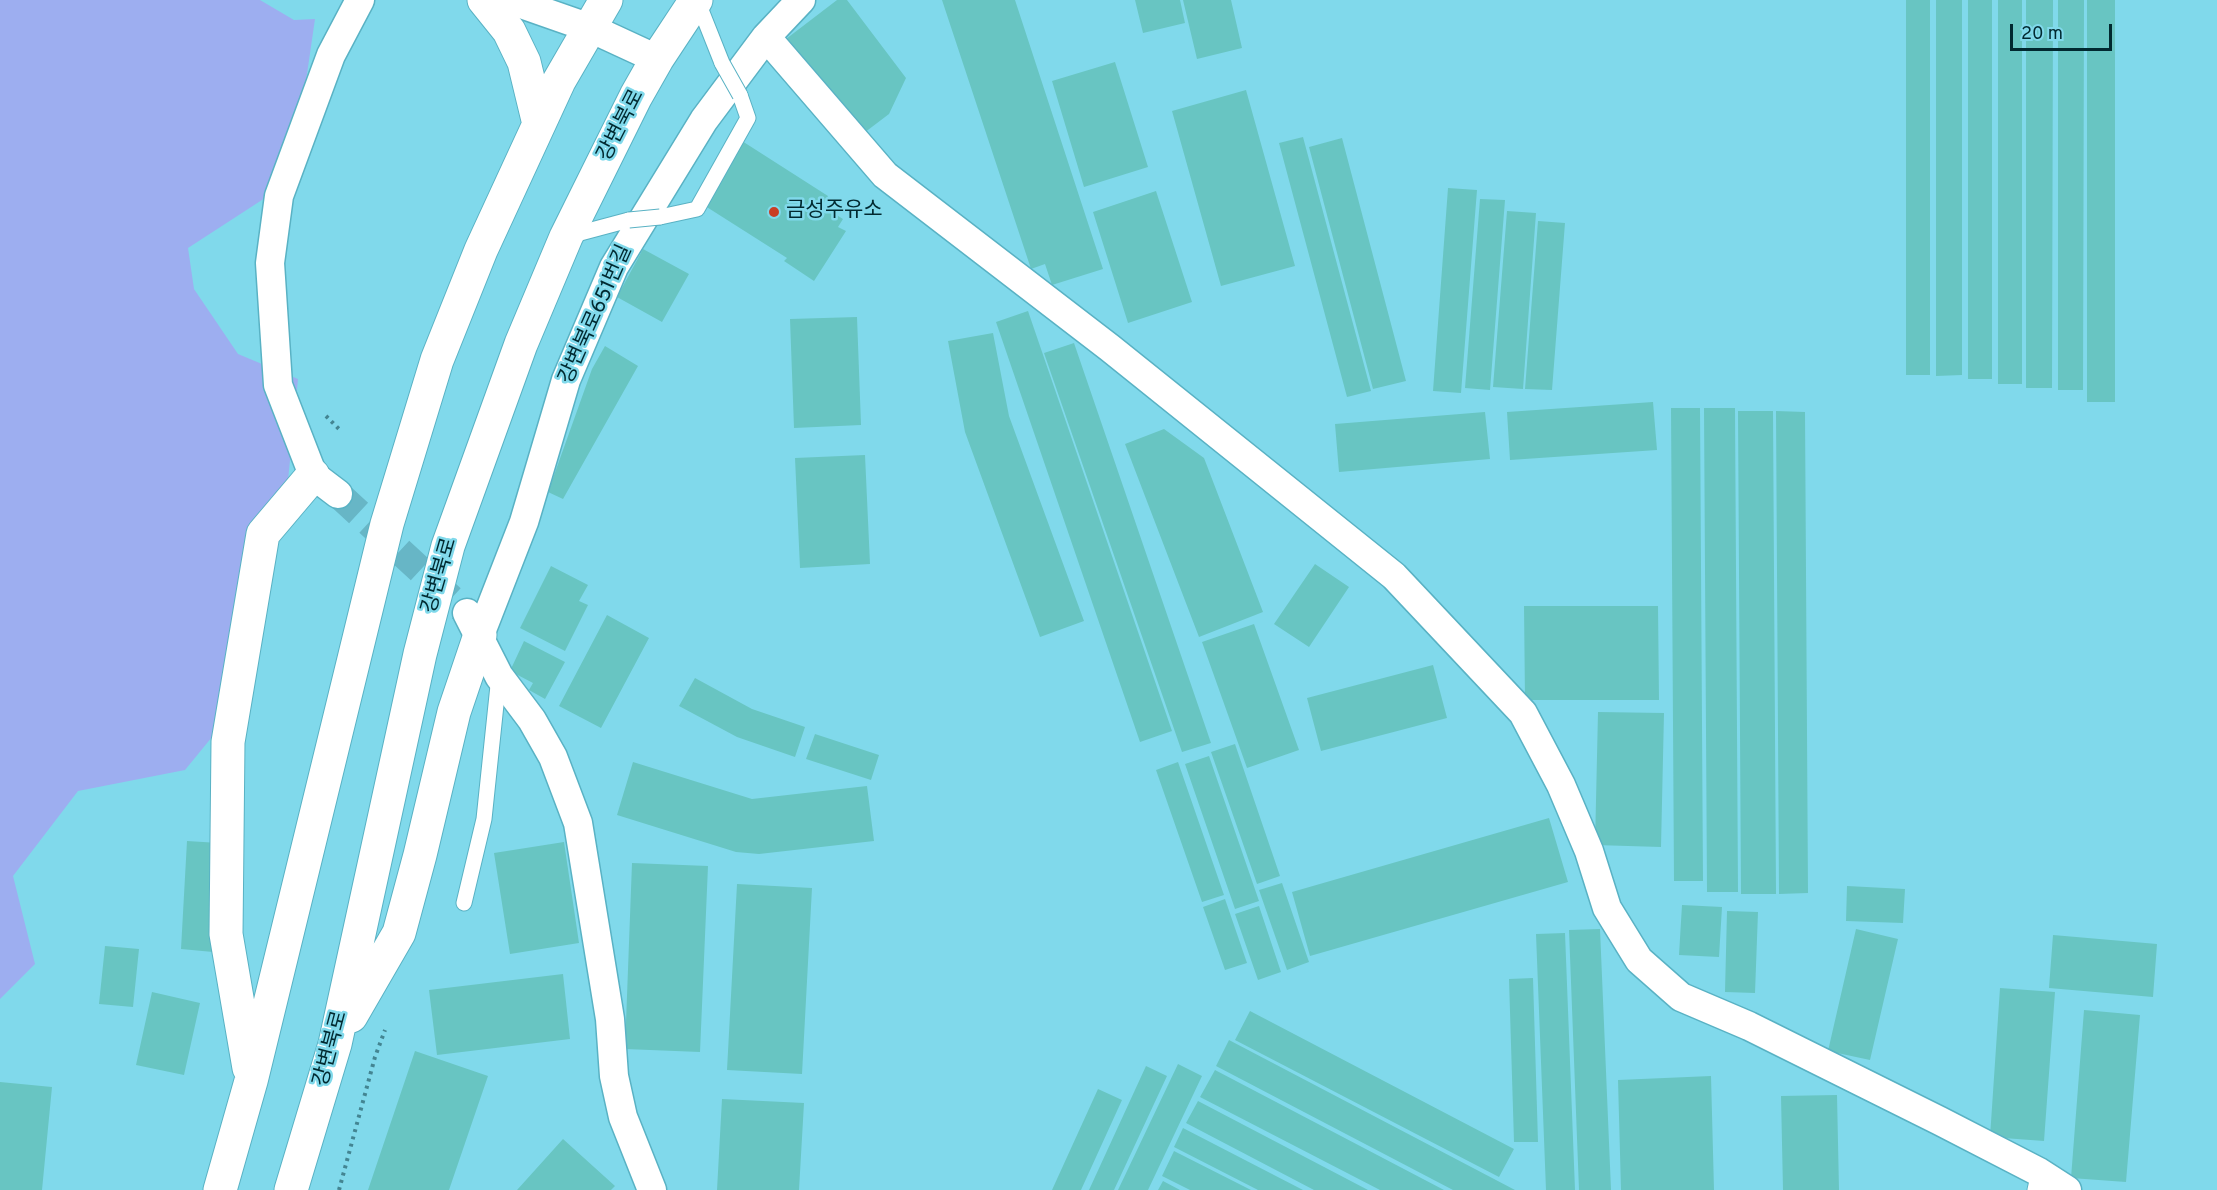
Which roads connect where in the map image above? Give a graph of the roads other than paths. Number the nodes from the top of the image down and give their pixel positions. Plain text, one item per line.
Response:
1 (360, 0) edge
2 (484, 0) edge
3 (510, 0) edge
4 (606, 0) edge
5 (697, 0) edge
6 (801, 0) edge
7 (590, 28) junction
8 (766, 37) junction
9 (657, 59) junction
10 (539, 124) junction
11 (566, 237) junction
12 (326, 485) joint
13 (474, 624) junction
14 (499, 676) junction
15 (464, 903) dead end
16 (335, 1044) junction
17 (251, 1081) junction
18 (2037, 1181) edge
19 (220, 1190) edge
20 (291, 1190) edge
21 (652, 1190) edge
22 (2067, 1190) edge

1 - 12 street
2 - 10 highway
3 - 7 street
4 - 7 highway
5 - 9 highway, 강변북로
5 - 11 lane, bridge
6 - 8 street, 강변북로651번길
7 - 9 street
7 - 10 highway
8 - 13 street, 강변북로651번길
8 - 18 street
9 - 11 highway, 강변북로
10 - 17 highway
11 - 16 highway, 강변북로
12 - 17 highway
13 - 14 street
13 - 16 highway
14 - 15 lane
14 - 21 street
16 - 20 highway, 강변북로
17 - 19 highway
18 - 22 street

